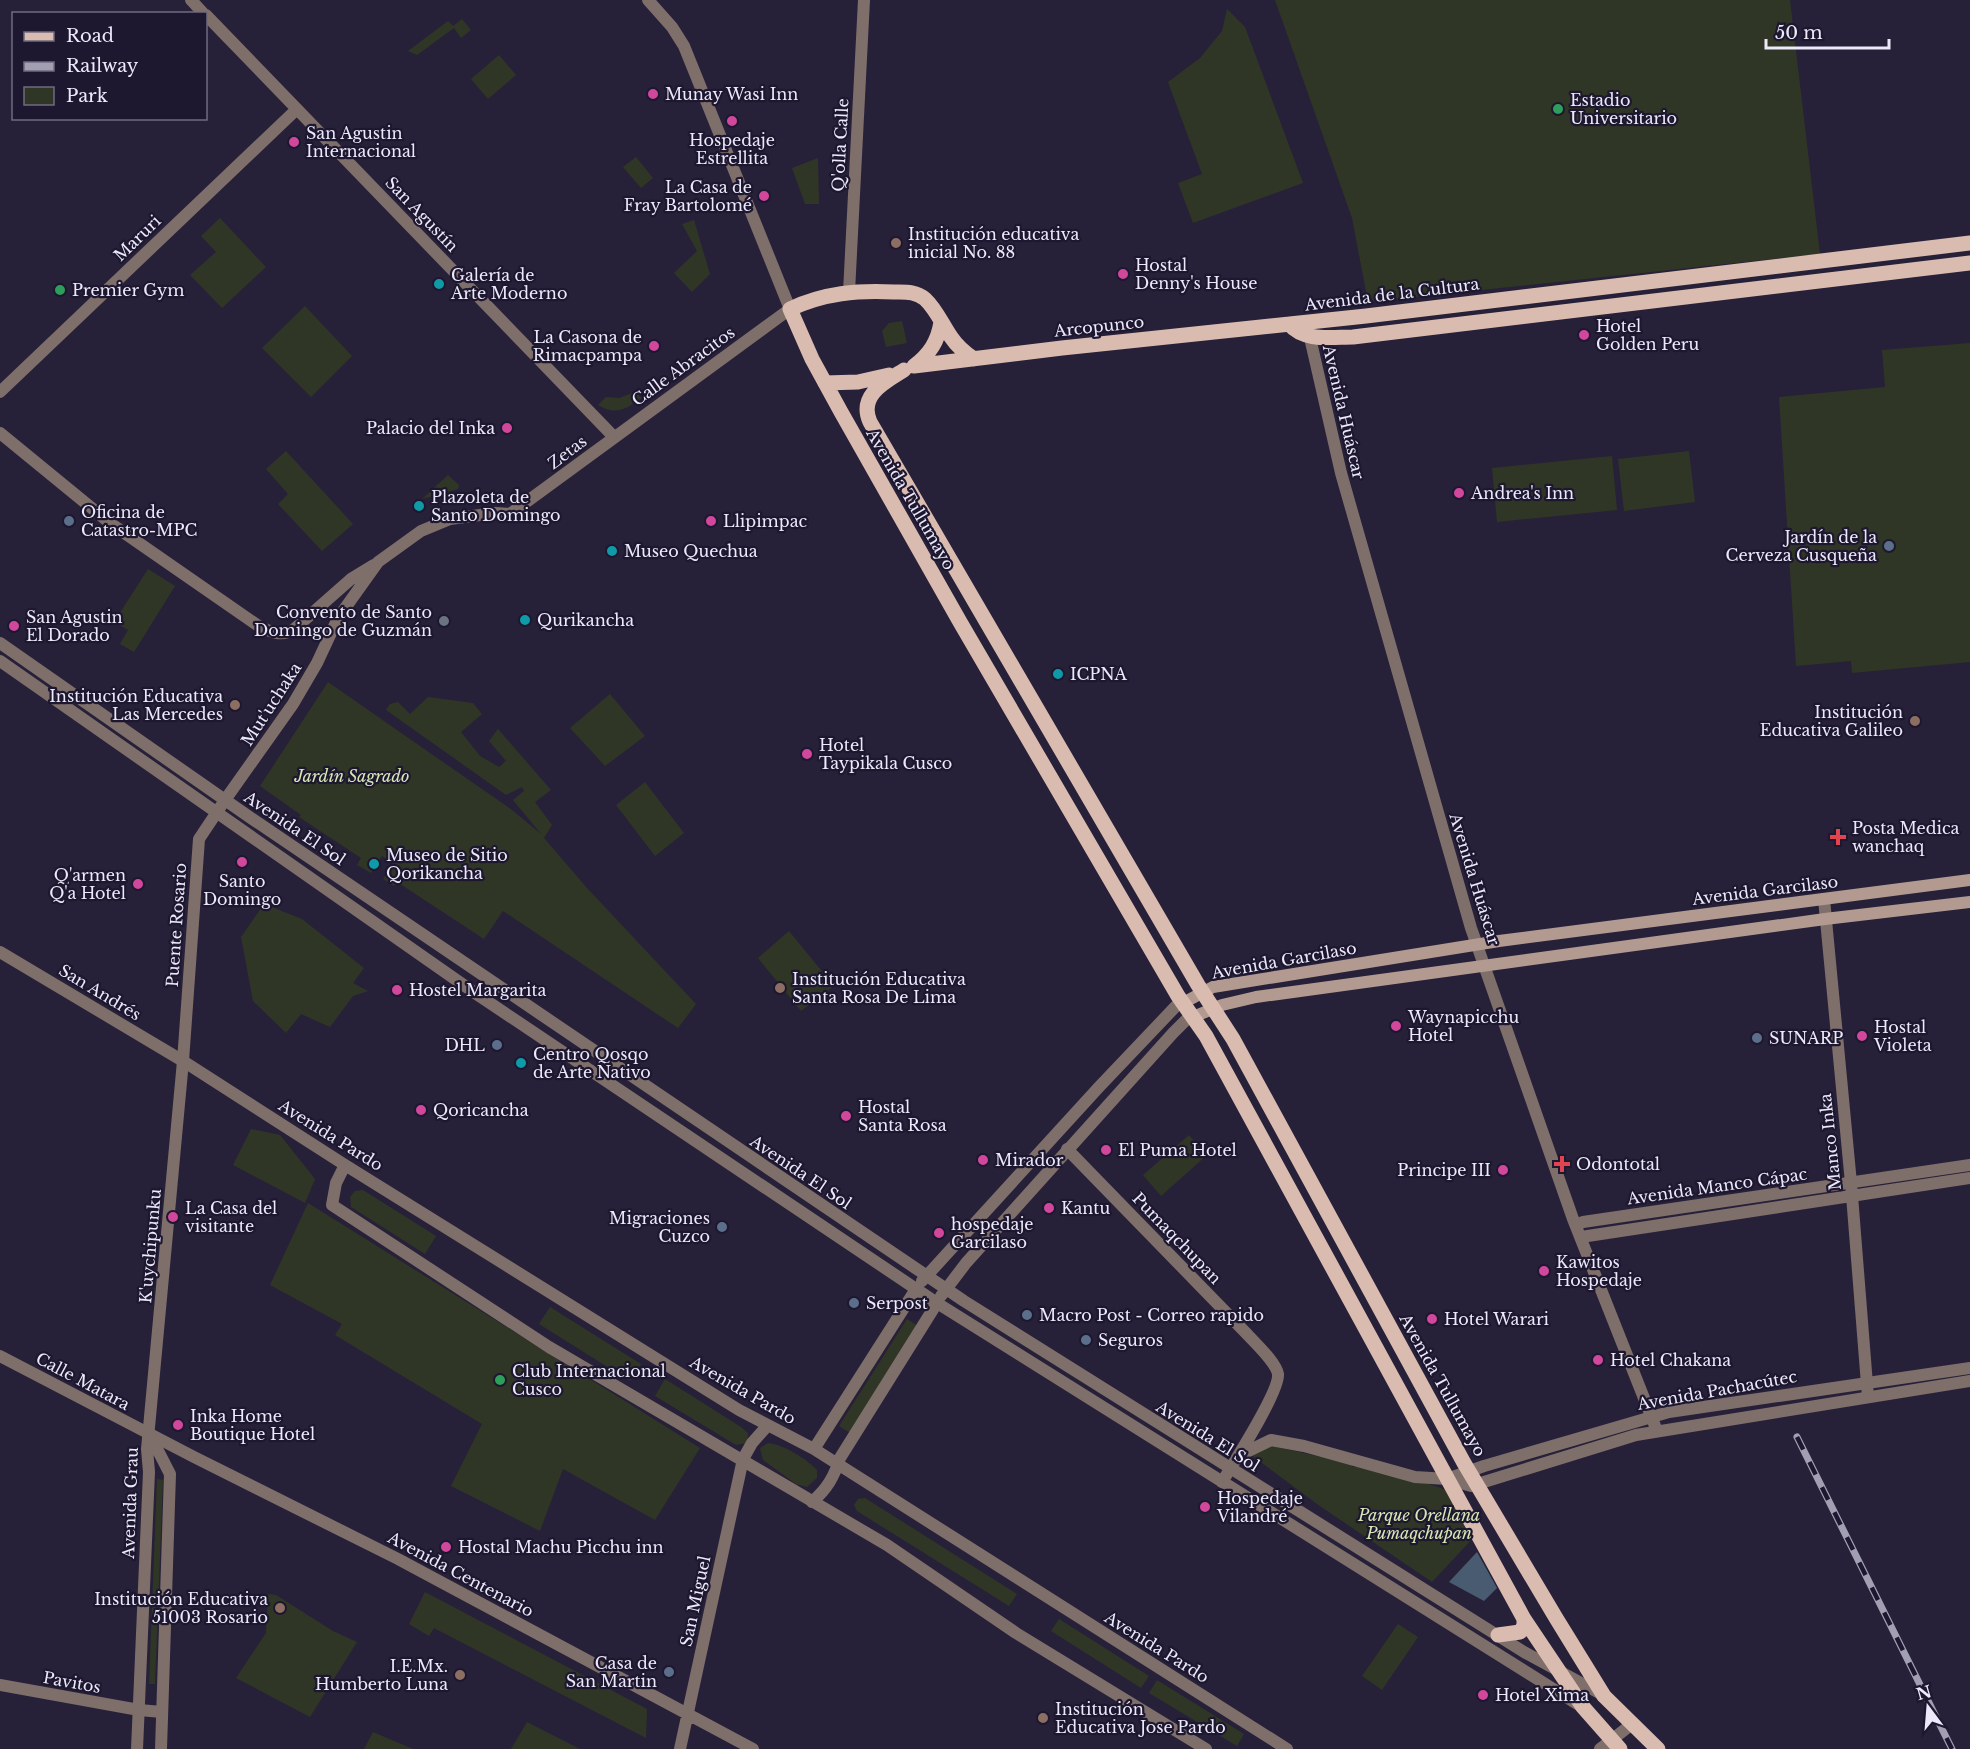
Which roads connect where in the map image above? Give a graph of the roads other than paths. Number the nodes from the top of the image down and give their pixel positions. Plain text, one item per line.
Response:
1 (191, 0) edge
2 (648, 0) edge
3 (864, 0) edge
4 (203, 12) edge
5 (207, 16) edge
6 (297, 109) junction
7 (1970, 243) edge
8 (1970, 263) edge
9 (1677, 279) junction
10 (849, 292) junction
11 (1680, 298) junction
12 (790, 309) junction
13 (941, 322) junction
14 (1289, 324) joint
15 (1308, 329) junction
16 (974, 359) junction
17 (909, 368) junction
18 (825, 383) junction
19 (0, 392) edge
20 (0, 433) edge
21 (614, 437) junction
22 (510, 514) joint
23 (378, 562) junction
24 (0, 643) edge
25 (0, 661) edge
26 (225, 800) junction
27 (217, 812) junction
28 (1970, 880) edge
29 (1824, 899) junction
30 (1970, 902) edge
31 (1825, 919) junction
32 (1476, 945) junction
33 (0, 952) edge
34 (1484, 965) junction
35 (1201, 988) junction
36 (1181, 1001) junction
37 (1218, 1014) junction
38 (1195, 1019) junction
39 (183, 1061) junction
40 (1067, 1149) junction
41 (345, 1165) junction
42 (1970, 1165) edge
43 (1970, 1178) edge
44 (1851, 1189) junction
45 (1576, 1225) junction
46 (1581, 1237) junction
47 (927, 1276) junction
48 (916, 1289) junction
49 (946, 1289) junction
50 (937, 1303) junction
51 (0, 1356) edge
52 (1970, 1368) edge
53 (1970, 1381) edge
54 (1868, 1382) junction
55 (1868, 1396) junction
56 (1262, 1416) junction
57 (1652, 1416) junction
58 (768, 1425) junction
59 (1657, 1431) junction
60 (150, 1435) junction
61 (1271, 1440) junction
62 (814, 1449) junction
63 (1238, 1456) junction
64 (742, 1460) junction
65 (838, 1464) junction
66 (1230, 1468) junction
67 (1474, 1478) junction
68 (1447, 1479) junction
69 (1222, 1482) junction
70 (812, 1502) junction
71 (1524, 1619) junction
72 (1498, 1635) junction
73 (1560, 1673) junction
74 (0, 1685) edge
75 (1604, 1696) junction
76 (1583, 1707) junction
77 (139, 1710) junction
78 (162, 1712) junction
79 (687, 1714) junction
80 (1632, 1724) junction
81 (1610, 1746) edge
82 (137, 1749) edge
83 (161, 1749) edge
84 (680, 1749) edge
85 (753, 1749) edge
86 (1206, 1749) edge
87 (1287, 1749) edge
88 (1658, 1749) edge

1 - 4 street, San Agustín
2 - 12 street, Avenida Tullumayo
3 - 10 street, Q'olla Calle
5 - 6 street, San Agustín
6 - 19 street, Maruri
6 - 21 street, San Agustín
7 - 9 main road, Avenida de la Cultura
8 - 11 main road, Avenida de la Cultura
9 - 11 main road
9 - 15 main road, Avenida de la Cultura
10 - 12 main road
10 - 13 main road
11 - 15 main road, Avenida de la Cultura
12 - 18 main road, Avenida Tullumayo
12 - 21 street, Calle Abracitos
13 - 16 main road
13 - 17 main road
14 - 15 main road, Avenida de la Cultura
14 - 16 main road, Arcopunco
15 - 32 street, Avenida Huáscar
16 - 17 main road, Arcopunco
17 - 18 main road, Arcopunco
17 - 35 main road, Avenida Tullumayo
18 - 36 main road, Avenida Tullumayo
20 - 23 street
21 - 22 street, Zetas
22 - 23 street, Mut'uchaka
23 - 26 street, Mut'uchaka
24 - 26 street, Avenida El Sol
25 - 27 street, Avenida El Sol
26 - 27 street, Puente Rosario
26 - 47 street, Avenida El Sol
27 - 39 street, Puente Rosario
27 - 48 street, Avenida El Sol
28 - 29 main road, Avenida Garcilaso
29 - 31 street, Manco Inka
29 - 32 main road, Avenida Garcilaso
30 - 31 main road, Avenida Garcilaso
31 - 34 main road, Avenida Garcilaso
31 - 44 street, Manco Inka
32 - 34 street, Avenida Huáscar
32 - 35 main road, Avenida Garcilaso
33 - 39 street, San Andrés
34 - 37 main road, Avenida Garcilaso
34 - 45 street, Avenida Huáscar
35 - 36 main road, Avenida Garcilaso
35 - 37 main road, Avenida Tullumayo
36 - 38 main road, Avenida Tullumayo
36 - 47 street, Avenida Garcilaso
37 - 38 main road, Avenida Garcilaso
37 - 67 main road, Avenida Tullumayo
38 - 40 street, Avenida Garcilaso
38 - 68 main road
39 - 41 street, Avenida Pardo
39 - 60 street, K'uychipunku
40 - 49 street, Avenida Garcilaso
40 - 56 street, Pumaqchupan
41 - 58 street, Avenida Pardo
41 - 64 street
42 - 44 street, Avenida Manco Cápac
43 - 44 street, Avenida Manco Cápac
44 - 45 street, Avenida Manco Cápac
44 - 46 street, Avenida Manco Cápac
44 - 54 street, Manco Inka
45 - 46 street, Avenida Huáscar
46 - 57 street, Avenida Huáscar
47 - 48 street, Avenida Garcilaso
47 - 49 street, Avenida El Sol
48 - 50 street, Avenida El Sol
48 - 62 street, Avenida Garcilaso
49 - 50 street, Avenida Garcilaso
49 - 66 street, Avenida El Sol
50 - 65 street, Avenida Garcilaso
50 - 69 street, Avenida El Sol
51 - 60 street, Calle Matara
52 - 54 street, Avenida Pachacútec
53 - 55 street, Avenida Pachacútec
54 - 55 street
54 - 57 street, Avenida Pachacútec
55 - 59 street, Avenida Pachacútec
56 - 61 street
56 - 63 street
57 - 59 street, Avenida Huáscar
57 - 67 street, Avenida Pachacútec
58 - 62 street, Avenida Pardo
58 - 64 street
59 - 67 street, Avenida Pachacútec
60 - 77 street, Avenida Grau
60 - 78 street, Avenida Grau
60 - 79 street, Avenida Centenario
61 - 63 street
61 - 68 street
62 - 65 street, Avenida Pardo
63 - 66 street
64 - 70 street
64 - 79 street, San Miguel
65 - 70 street, Avenida Garcilaso
65 - 87 street, Avenida Pardo
66 - 69 street
66 - 72 street, Avenida El Sol
67 - 68 street
67 - 75 main road, Avenida Tullumayo
68 - 71 main road
69 - 76 street, Avenida El Sol
70 - 86 street
71 - 72 main road
71 - 73 main road
72 - 73 street, Avenida El Sol
73 - 75 street, Avenida El Sol
73 - 76 main road
74 - 77 street, Pavitos
75 - 80 main road, Avenida Tullumayo
76 - 81 main road
77 - 78 street, Pavitos
77 - 82 street, Avenida Grau
78 - 83 street, Avenida Grau
79 - 84 street, San Miguel
79 - 85 street, Avenida Centenario
80 - 81 street
80 - 88 main road, Avenida Tullumayo

